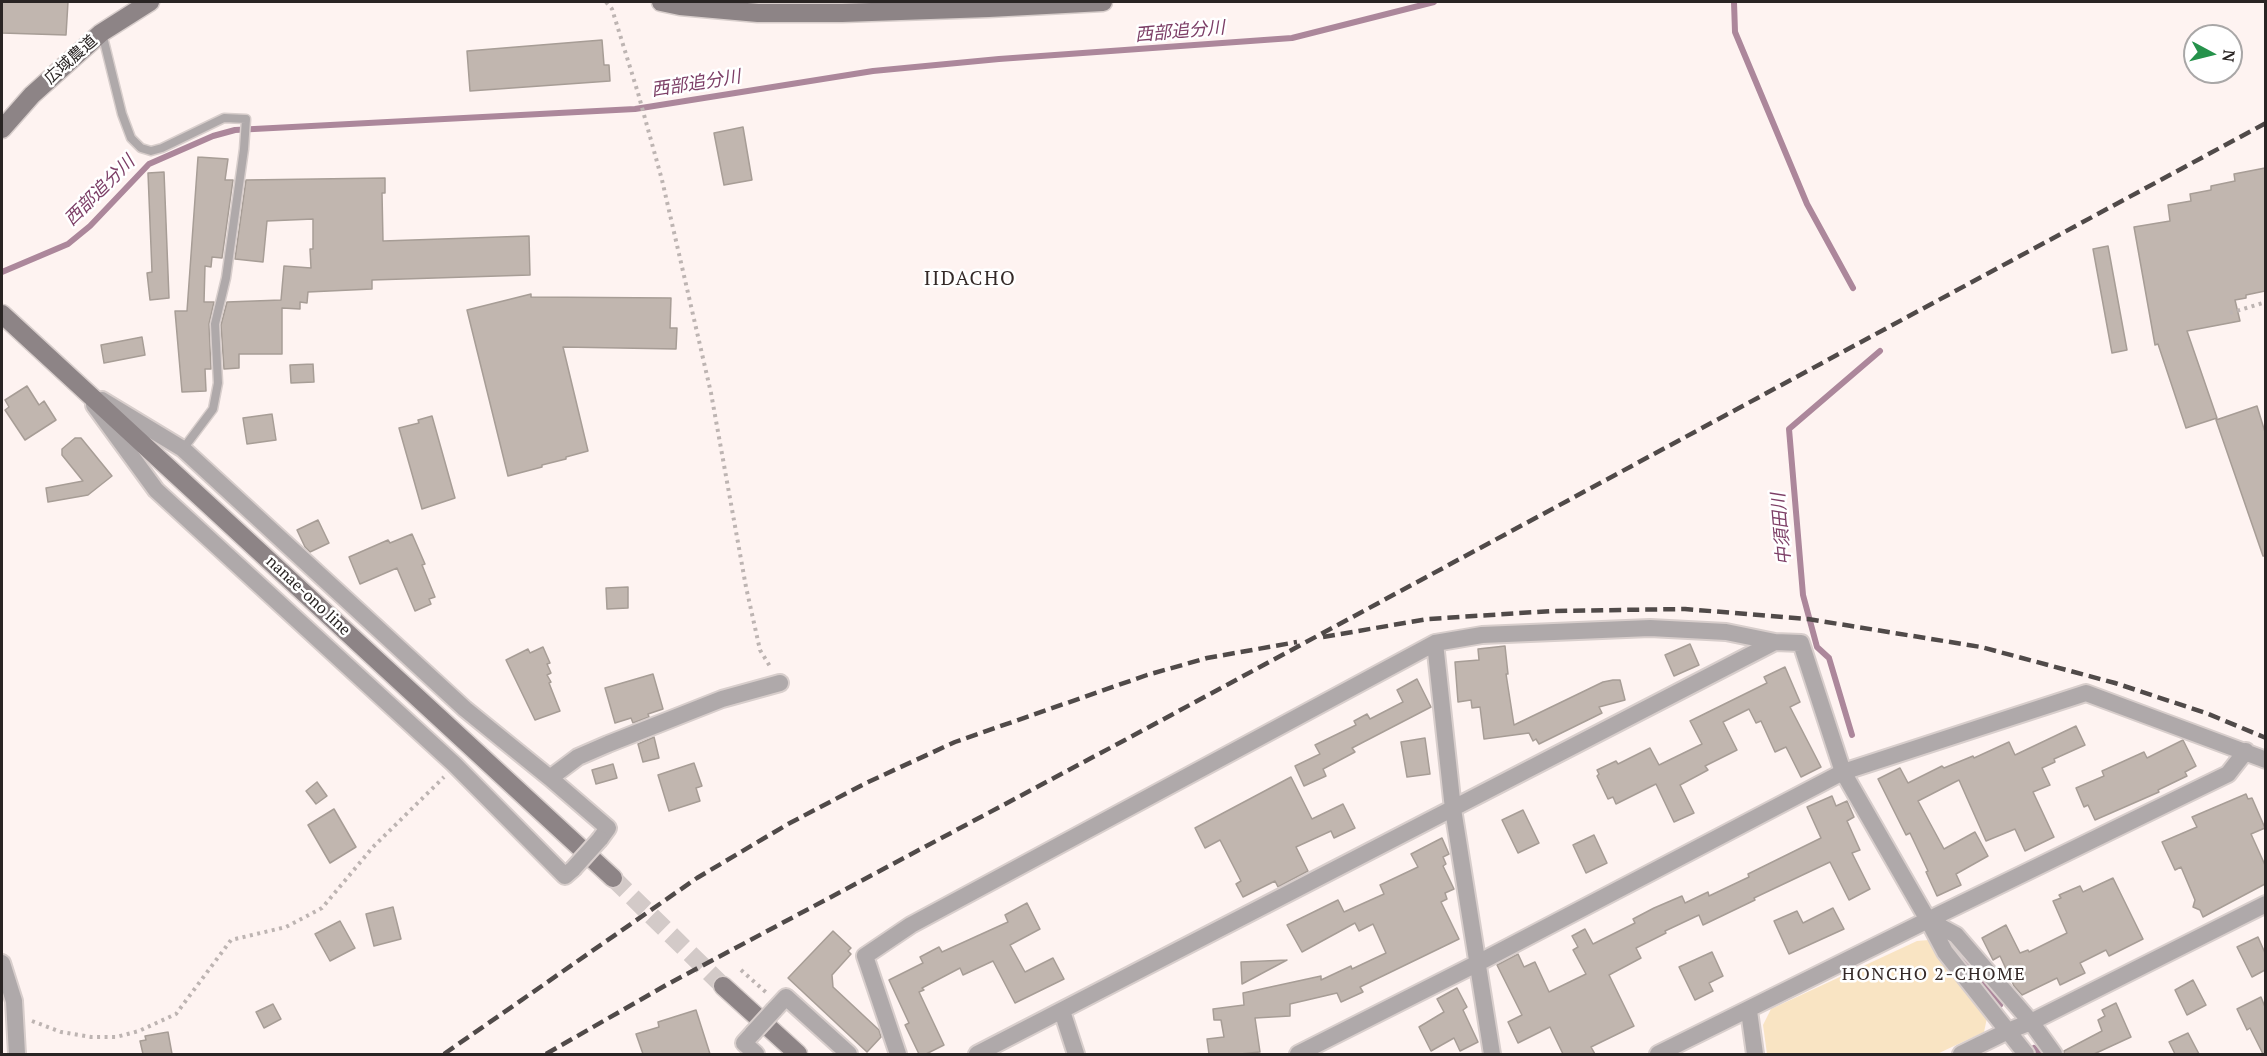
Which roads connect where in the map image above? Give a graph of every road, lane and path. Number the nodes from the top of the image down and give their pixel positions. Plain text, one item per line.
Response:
1 (150, 2) edge
2 (606, 2) edge
3 (661, 2) edge
4 (1103, 2) edge
5 (101, 33) junction
6 (2, 129) edge
7 (2265, 302) edge
8 (2230, 313) dead end
9 (2, 314) edge
10 (80, 386) junction
11 (183, 449) junction
12 (1775, 642) junction
13 (1435, 643) junction
14 (780, 683) joint
15 (2246, 751) junction
16 (2265, 760) edge
17 (454, 764) junction
18 (1843, 772) junction
19 (550, 778) junction
20 (1453, 809) junction
21 (613, 878) tunnel mouth
22 (2265, 904) edge
23 (1928, 920) junction
24 (2, 963) edge
25 (1478, 963) junction
26 (741, 970) dead end
27 (723, 986) tunnel mouth
28 (8, 1003) edge
29 (777, 1007) junction
30 (1062, 1011) junction
31 (1749, 1011) junction
32 (16, 1019) junction
33 (2031, 1022) junction
34 (2008, 1031) junction
35 (17, 1054) edge
36 (756, 1054) edge
37 (798, 1054) edge
38 (849, 1054) edge
39 (898, 1054) edge
40 (976, 1054) edge
41 (1076, 1054) edge
42 (1298, 1054) edge
43 (1492, 1054) edge
44 (1658, 1054) edge
45 (1755, 1054) edge
46 (1961, 1054) edge
47 (2026, 1054) edge
48 (2054, 1054) edge

1 - 5 main road, 広域農道
2 - 14 path
3 - 4 main road
5 - 6 main road, 広域農道
5 - 11 lane
7 - 8 path
9 - 10 main road, nanae-ono line
10 - 11 street
10 - 17 street
10 - 21 main road, nanae-ono line
11 - 19 street
12 - 13 street
12 - 18 street
12 - 20 street
13 - 20 street
13 - 39 street
14 - 19 street
15 - 16 street
15 - 18 street
15 - 23 street
17 - 19 street, bridge
17 - 32 path
18 - 23 street
18 - 25 street
20 - 25 street
20 - 30 street
22 - 33 street
23 - 31 street
23 - 33 street
23 - 34 street
24 - 28 street
25 - 42 street
25 - 43 street
26 - 29 path
27 - 37 main road
28 - 32 street
29 - 36 street, bridge
29 - 38 street
30 - 40 street
30 - 41 street
31 - 44 street
31 - 45 street
32 - 35 street
33 - 34 street
33 - 48 street
34 - 46 street
34 - 47 street

